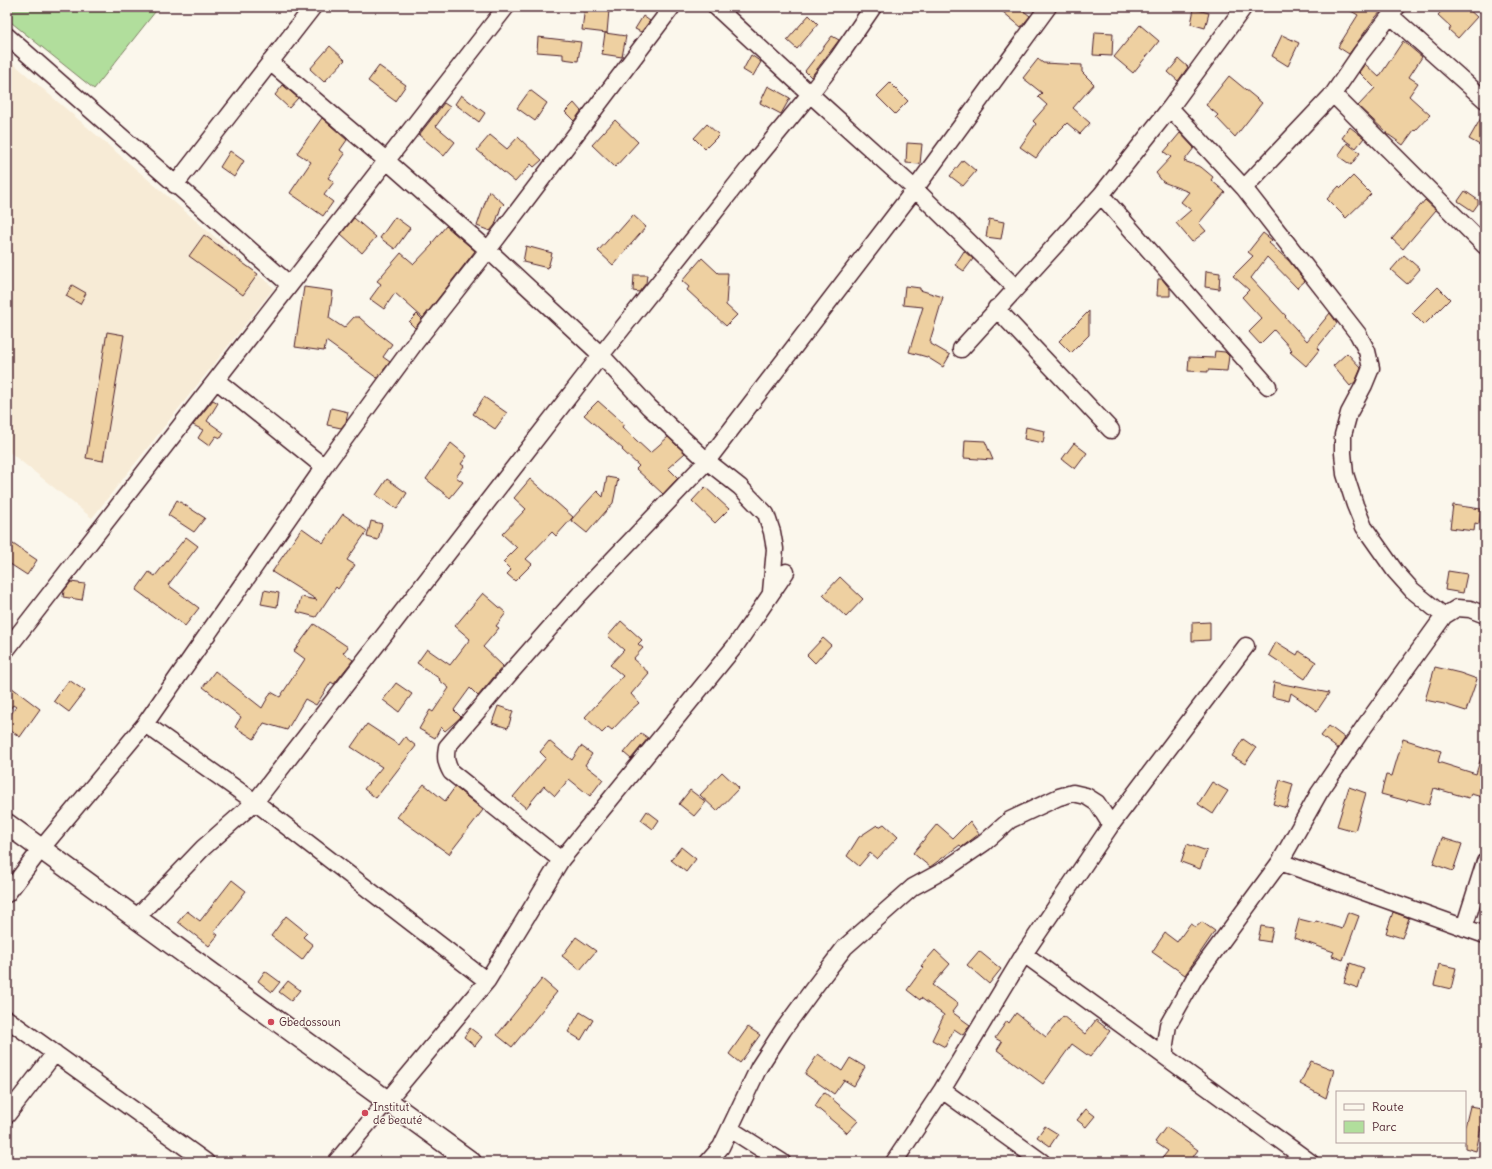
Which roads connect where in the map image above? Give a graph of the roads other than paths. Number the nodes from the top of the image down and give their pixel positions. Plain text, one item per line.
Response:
1 (313, 7) edge
2 (506, 7) edge
3 (672, 7) edge
4 (716, 7) edge
5 (873, 7) edge
6 (1048, 7) edge
7 (1244, 7) edge
8 (1394, 12) edge
9 (7, 36) edge
10 (270, 62) junction
11 (810, 94) junction
12 (1333, 94) junction
13 (1485, 100) edge
14 (1170, 108) junction
15 (387, 161) junction
16 (175, 184) junction
17 (915, 188) junction
18 (1244, 188) junction
19 (1100, 195) junction
20 (1485, 246) edge
21 (488, 250) junction
22 (290, 285) junction
23 (1015, 287) junction
24 (996, 308) junction
25 (961, 349) dead end
26 (601, 355) junction
27 (216, 380) junction
28 (1268, 386) dead end
29 (1111, 430) dead end
30 (707, 461) junction
31 (324, 467) junction
32 (786, 572) dead end
33 (771, 592) junction
34 (1485, 615) edge
35 (1444, 616) junction
36 (1246, 646) dead end
37 (7, 650) edge
38 (145, 724) junction
39 (255, 802) junction
40 (7, 824) edge
41 (1111, 825) junction
42 (41, 849) junction
43 (560, 860) junction
44 (1280, 862) junction
45 (1485, 862) edge
46 (7, 894) edge
47 (136, 918) junction
48 (1464, 928) junction
49 (1485, 935) edge
50 (1024, 954) junction
51 (487, 981) junction
52 (7, 1019) edge
53 (55, 1053) junction
54 (1165, 1056) junction
55 (942, 1090) junction
56 (387, 1101) junction
57 (7, 1114) edge
58 (730, 1129) junction
59 (206, 1162) edge
60 (336, 1162) edge
61 (471, 1162) edge
62 (708, 1162) edge
63 (782, 1162) edge
64 (894, 1162) edge
65 (1042, 1162) edge
66 (1310, 1162) edge

1 - 10 street
2 - 15 street
3 - 21 street
4 - 11 street
5 - 11 street
6 - 17 street
7 - 14 street
8 - 12 street
8 - 13 street
9 - 16 street
10 - 15 street
10 - 16 street
11 - 17 street
11 - 26 street
12 - 18 street
12 - 20 street
14 - 18 street
14 - 19 street
15 - 21 street
15 - 22 street
16 - 22 street
17 - 23 street
17 - 30 street
18 - 35 street
19 - 23 street
19 - 28 street
21 - 26 street
21 - 31 street
22 - 27 street
23 - 24 street
24 - 25 street
24 - 29 street
26 - 30 street
26 - 39 street
27 - 31 street
27 - 37 street
30 - 33 street
30 - 43 street
31 - 38 street
32 - 33 street
33 - 43 street
34 - 35 street
35 - 44 street
36 - 41 street
38 - 39 street
38 - 42 street
39 - 47 street
39 - 51 street
40 - 42 street
41 - 50 street
41 - 58 street
42 - 46 street
42 - 47 street
43 - 51 street
44 - 48 street
44 - 54 street
45 - 48 street
47 - 56 street
48 - 49 street
50 - 54 street
50 - 55 street
51 - 56 street
52 - 53 street
53 - 57 street
53 - 59 street
54 - 66 street
55 - 64 street
55 - 65 street
56 - 60 street
56 - 61 street
58 - 62 street
58 - 63 street

